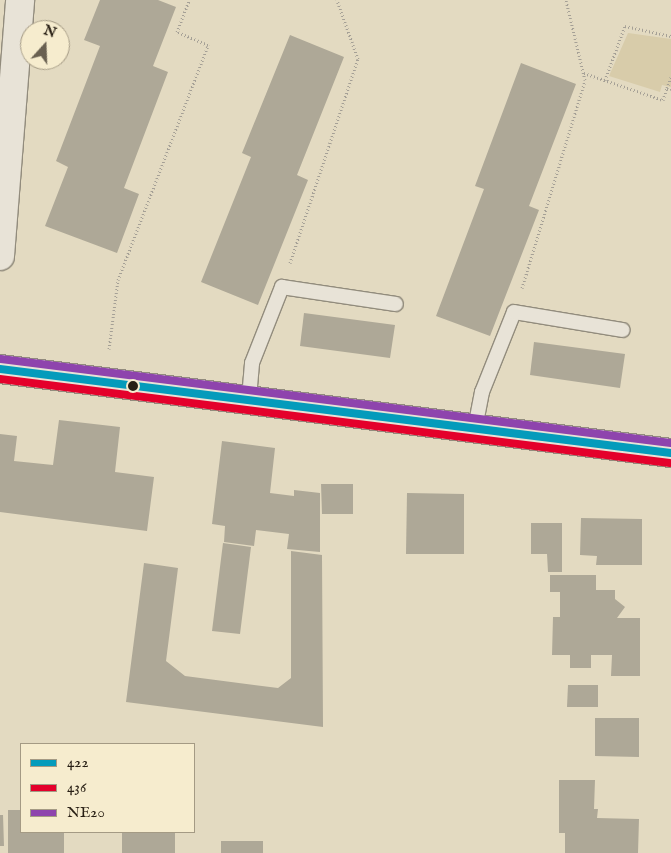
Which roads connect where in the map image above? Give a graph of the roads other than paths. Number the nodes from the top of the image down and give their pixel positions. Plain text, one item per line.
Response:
1 (20, 0) edge
2 (0, 256) edge
3 (396, 304) dead end
4 (622, 330) dead end
5 (0, 369) edge
6 (249, 398) junction
7 (475, 428) junction
8 (671, 453) edge

1 - 2 street
3 - 6 lane
4 - 7 lane
5 - 6 street
6 - 7 street
7 - 8 street

